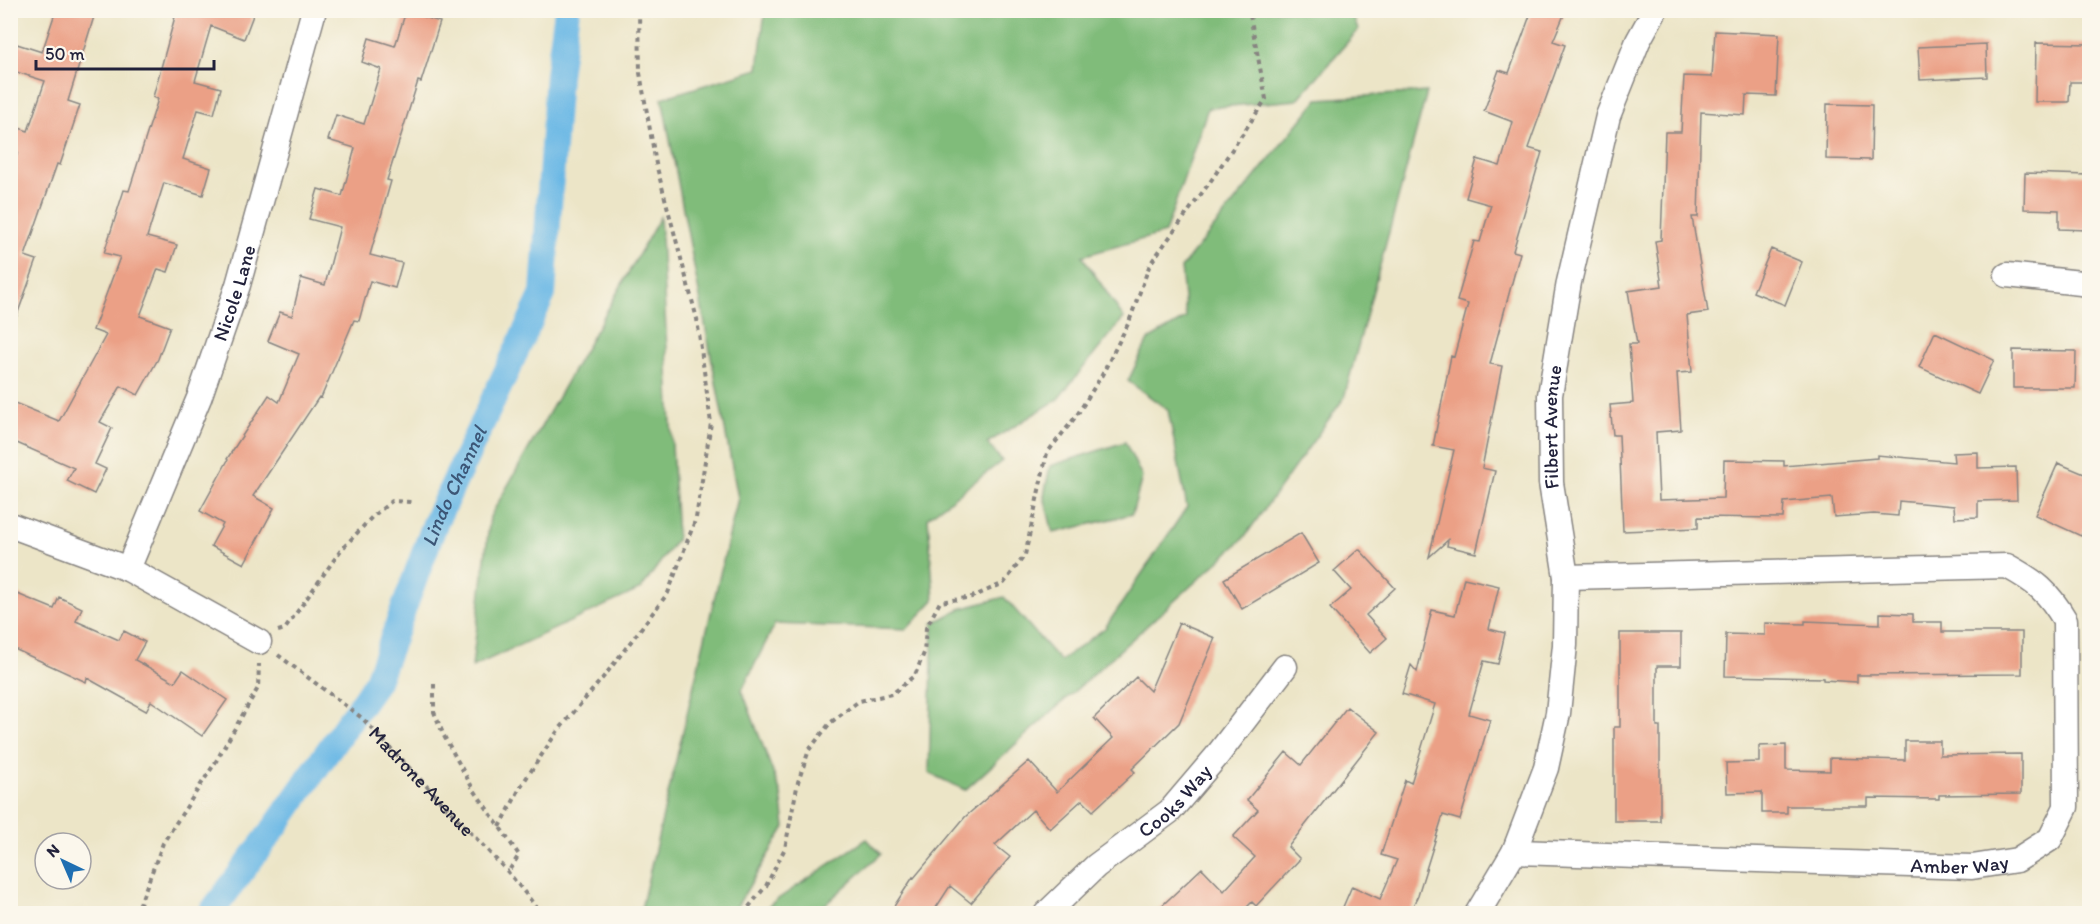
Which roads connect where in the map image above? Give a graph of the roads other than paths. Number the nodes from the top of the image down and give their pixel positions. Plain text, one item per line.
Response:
1 (314, 10) edge
2 (1655, 10) edge
3 (2007, 274) dead end
4 (2090, 284) edge
5 (10, 525) edge
6 (128, 569) junction
7 (1566, 577) junction
8 (260, 642) road end
9 (1285, 667) dead end
10 (1514, 852) junction
11 (1046, 914) edge
12 (1477, 914) edge

1 - 6 street, Nicole Lane
2 - 7 street, Filbert Avenue
3 - 4 street
5 - 6 street
6 - 8 street
7 - 10 street, Filbert Avenue
7 - 10 street, Amber Way
9 - 11 street, Cooks Way
10 - 12 street, Filbert Avenue

